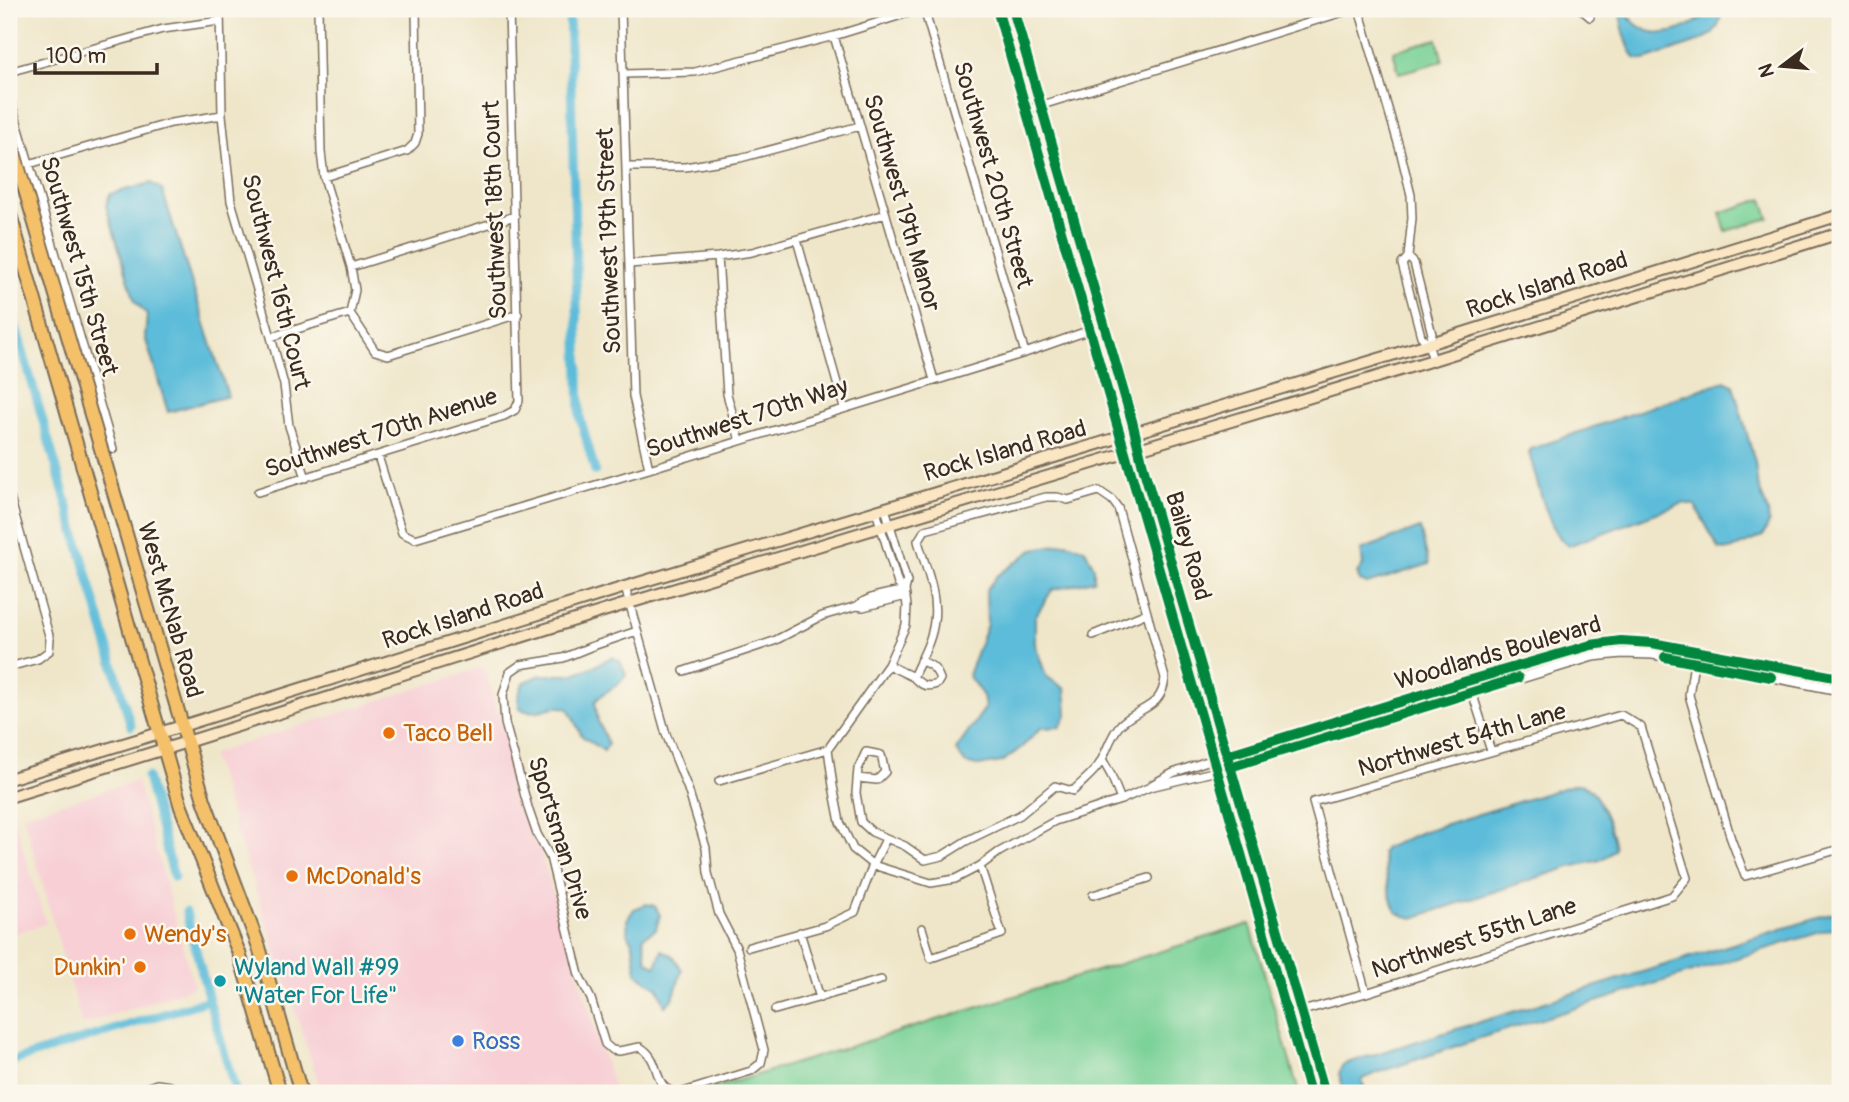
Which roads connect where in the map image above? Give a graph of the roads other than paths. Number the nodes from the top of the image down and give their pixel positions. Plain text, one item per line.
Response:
1 (220, 9) edge
2 (318, 9) edge
3 (416, 9) edge
4 (509, 9) edge
5 (621, 9) edge
6 (922, 9) edge
7 (997, 9) edge
8 (1013, 9) edge
9 (1353, 9) edge
10 (1359, 9) edge
11 (1581, 9) edge
12 (1590, 17) dead end
13 (220, 21) junction
14 (834, 36) junction
15 (624, 74) junction
16 (9, 75) edge
17 (9, 94) edge
18 (1041, 105) junction
19 (1026, 110) junction
20 (222, 115) junction
21 (860, 126) junction
22 (9, 135) edge
23 (29, 164) junction
24 (626, 167) junction
25 (324, 177) junction
26 (9, 211) edge
27 (886, 214) junction
28 (1840, 215) edge
29 (515, 216) junction
30 (1840, 233) edge
31 (797, 240) junction
32 (718, 257) junction
33 (629, 264) junction
34 (351, 267) junction
35 (350, 313) junction
36 (518, 314) junction
37 (1090, 330) junction
38 (271, 337) junction
39 (1428, 344) junction
40 (1025, 353) junction
41 (1433, 360) junction
42 (934, 380) junction
43 (844, 408) junction
44 (515, 410) joint
45 (1135, 434) junction
46 (1121, 438) junction
47 (740, 441) junction
48 (1139, 448) junction
49 (113, 449) dead end
50 (1125, 453) junction
51 (378, 456) junction
52 (649, 470) junction
53 (306, 478) junction
54 (258, 492) dead end
55 (9, 494) edge
56 (881, 509) junction
57 (885, 526) junction
58 (625, 587) junction
59 (905, 593) junction
60 (629, 603) junction
61 (1147, 613) junction
62 (638, 631) junction
63 (1093, 635) dead end
64 (1696, 650) junction
65 (920, 661) junction
66 (1694, 662) junction
67 (888, 665) junction
68 (9, 667) edge
69 (684, 671) dead end
70 (913, 677) junction
71 (1840, 678) edge
72 (1468, 680) junction
73 (1840, 690) edge
74 (1472, 692) junction
75 (183, 726) junction
76 (160, 733) junction
77 (187, 742) junction
78 (165, 749) junction
79 (828, 749) junction
80 (1491, 751) junction
81 (1227, 755) junction
82 (1102, 759) junction
83 (1213, 759) junction
84 (1230, 767) junction
85 (1217, 771) junction
86 (857, 778) junction
87 (9, 779) edge
88 (719, 781) dead end
89 (1150, 787) junction
90 (9, 797) edge
91 (1121, 800) junction
92 (886, 839) junction
93 (1840, 849) edge
94 (873, 865) junction
95 (980, 866) junction
96 (1149, 878) dead end
97 (1093, 895) dead end
98 (1672, 896) joint
99 (922, 928) dead end
100 (800, 932) junction
101 (749, 947) dead end
102 (881, 980) dead end
103 (1366, 993) junction
104 (820, 998) junction
105 (775, 1010) dead end
106 (1301, 1011) junction
107 (1287, 1015) junction
108 (130, 1093) edge
109 (176, 1093) edge
110 (280, 1093) edge
111 (301, 1093) edge
112 (679, 1093) edge
113 (1310, 1093) edge
114 (1325, 1093) edge

1 - 13 street, Southwest 16th Court
2 - 25 street
3 - 25 street
4 - 29 street, Southwest 18th Court
5 - 15 street, Southwest 19th Street
6 - 14 street
6 - 40 street, Southwest 20th Street
7 - 19 street, Bailey Road
8 - 18 street, Bailey Road
9 - 18 street
10 - 39 street
11 - 12 street
13 - 16 street
13 - 20 street, Southwest 16th Court
14 - 15 street
14 - 21 street, Southwest 19th Manor
15 - 24 street, Southwest 19th Street
17 - 23 street, Southwest 15th Street
18 - 19 street
18 - 45 street, Bailey Road
19 - 37 street, Bailey Road
20 - 23 street
20 - 38 street, Southwest 16th Court
21 - 24 street
21 - 27 street, Southwest 19th Manor
22 - 75 main road, West McNab Road
23 - 49 street, Southwest 15th Street
24 - 33 street, Southwest 19th Street
25 - 34 street
26 - 76 main road, West McNab Road
27 - 31 street
27 - 42 street, Southwest 19th Manor
28 - 39 main road, Rock Island Road
29 - 34 street
29 - 36 street, Southwest 18th Court
30 - 41 main road, Rock Island Road
31 - 32 street
31 - 43 street
32 - 33 street
32 - 47 street
33 - 52 street, Southwest 19th Street
34 - 35 street
35 - 36 street
35 - 38 street
36 - 44 street, Southwest 18th Court
37 - 40 street, Southwest 70th Way
37 - 46 street, Bailey Road
38 - 53 street, Southwest 16th Court
39 - 41 street
39 - 45 main road, Rock Island Road
40 - 42 street, Southwest 70th Way
41 - 48 main road, Rock Island Road
42 - 43 street, Southwest 70th Way
43 - 47 street, Southwest 70th Way
44 - 51 street, Southwest 70th Avenue
45 - 46 main road, Rock Island Road
45 - 48 street, Bailey Road
46 - 50 street, Bailey Road
46 - 56 main road, Rock Island Road
47 - 52 street, Southwest 70th Way
48 - 50 main road, Rock Island Road
48 - 81 street, Bailey Road
50 - 57 main road, Rock Island Road
50 - 83 street, Bailey Road
51 - 52 street, Southwest 70th Way
51 - 53 street, Southwest 70th Avenue
53 - 54 street, Southwest 70th Avenue
55 - 68 street
56 - 57 street
56 - 58 main road, Rock Island Road
57 - 59 street
57 - 60 main road, Rock Island Road
58 - 60 street, Sportsman Drive
58 - 75 main road, Rock Island Road
59 - 67 street
59 - 69 street
60 - 62 street, Sportsman Drive
60 - 77 main road, Rock Island Road
61 - 63 street
61 - 65 street
61 - 82 street
62 - 112 street, Sportsman Drive
62 - 112 street, Sportsman Drive
64 - 66 street
64 - 71 street, Woodlands Boulevard
64 - 72 street, Woodlands Boulevard
65 - 70 street
65 - 70 street
66 - 73 street, Woodlands Boulevard
66 - 74 street, Woodlands Boulevard
66 - 93 street
67 - 70 street
67 - 79 street
72 - 74 street
72 - 81 street, Woodlands Boulevard
74 - 80 street
74 - 84 street, Woodlands Boulevard
75 - 76 main road, Rock Island Road
75 - 77 main road, West McNab Road
76 - 78 main road, West McNab Road
76 - 87 main road, Rock Island Road
77 - 78 main road, Rock Island Road
77 - 111 main road, West McNab Road
78 - 90 main road, Rock Island Road
78 - 110 main road, West McNab Road
79 - 88 street
79 - 94 street
80 - 98 street, Northwest 54th Lane
80 - 103 street, Northwest 54th Lane
81 - 83 street, Woodlands Boulevard
81 - 84 street, Bailey Road
82 - 91 street
82 - 92 street
83 - 85 street, Bailey Road
83 - 89 street
84 - 85 street, Woodlands Boulevard
84 - 106 street, Bailey Road
85 - 89 street
85 - 107 street, Bailey Road
86 - 86 street
86 - 92 street
89 - 91 street
91 - 95 street
92 - 94 street
94 - 95 street
94 - 100 street
95 - 99 street
96 - 97 street
98 - 103 street, Northwest 55th Lane
100 - 101 street
100 - 104 street
102 - 104 street
103 - 106 street, Northwest 55th Lane
104 - 105 street
106 - 107 street, Northwest 55th Lane
106 - 114 street, Bailey Road
107 - 113 street, Bailey Road
108 - 109 street

